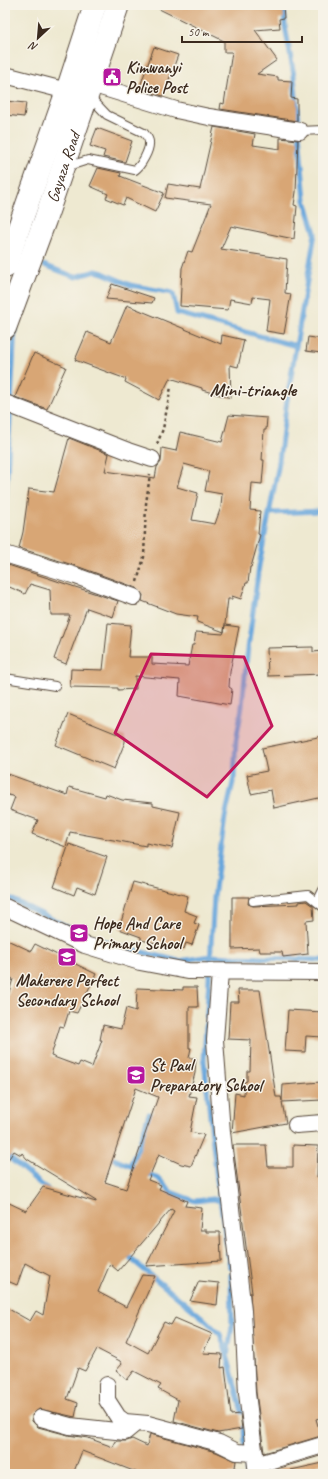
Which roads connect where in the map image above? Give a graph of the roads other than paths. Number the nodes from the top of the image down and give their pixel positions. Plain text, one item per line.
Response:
1 (95, 5) edge
2 (118, 5) edge
3 (5, 75) edge
4 (82, 90) junction
5 (323, 130) edge
6 (300, 131) joint
7 (62, 170) junction
8 (5, 267) edge
9 (5, 328) edge
10 (5, 403) edge
11 (152, 458) road end
12 (5, 554) edge
13 (134, 597) road end
14 (5, 678) edge
15 (55, 686) dead end
16 (323, 890) edge
17 (253, 901) dead end
18 (320, 905) edge
19 (5, 907) edge
20 (217, 972) junction
21 (323, 972) edge
22 (323, 1123) edge
23 (296, 1125) dead end
24 (107, 1386) dead end
25 (41, 1418) dead end
26 (136, 1423) junction
27 (323, 1445) edge
28 (251, 1459) edge

1 - 4 main road, Gayaza Road
2 - 4 main road, Gayaza Road
3 - 4 street
4 - 6 street
4 - 7 main road, Gayaza Road
4 - 7 lane
4 - 8 main road, Gayaza Road
5 - 6 lane
7 - 9 main road, Gayaza Road
10 - 11 street
12 - 13 street
14 - 15 lane
16 - 18 lane
17 - 18 lane
19 - 20 street
20 - 21 street
20 - 28 street
22 - 23 street
24 - 26 street
25 - 26 street
26 - 28 street
27 - 28 street

